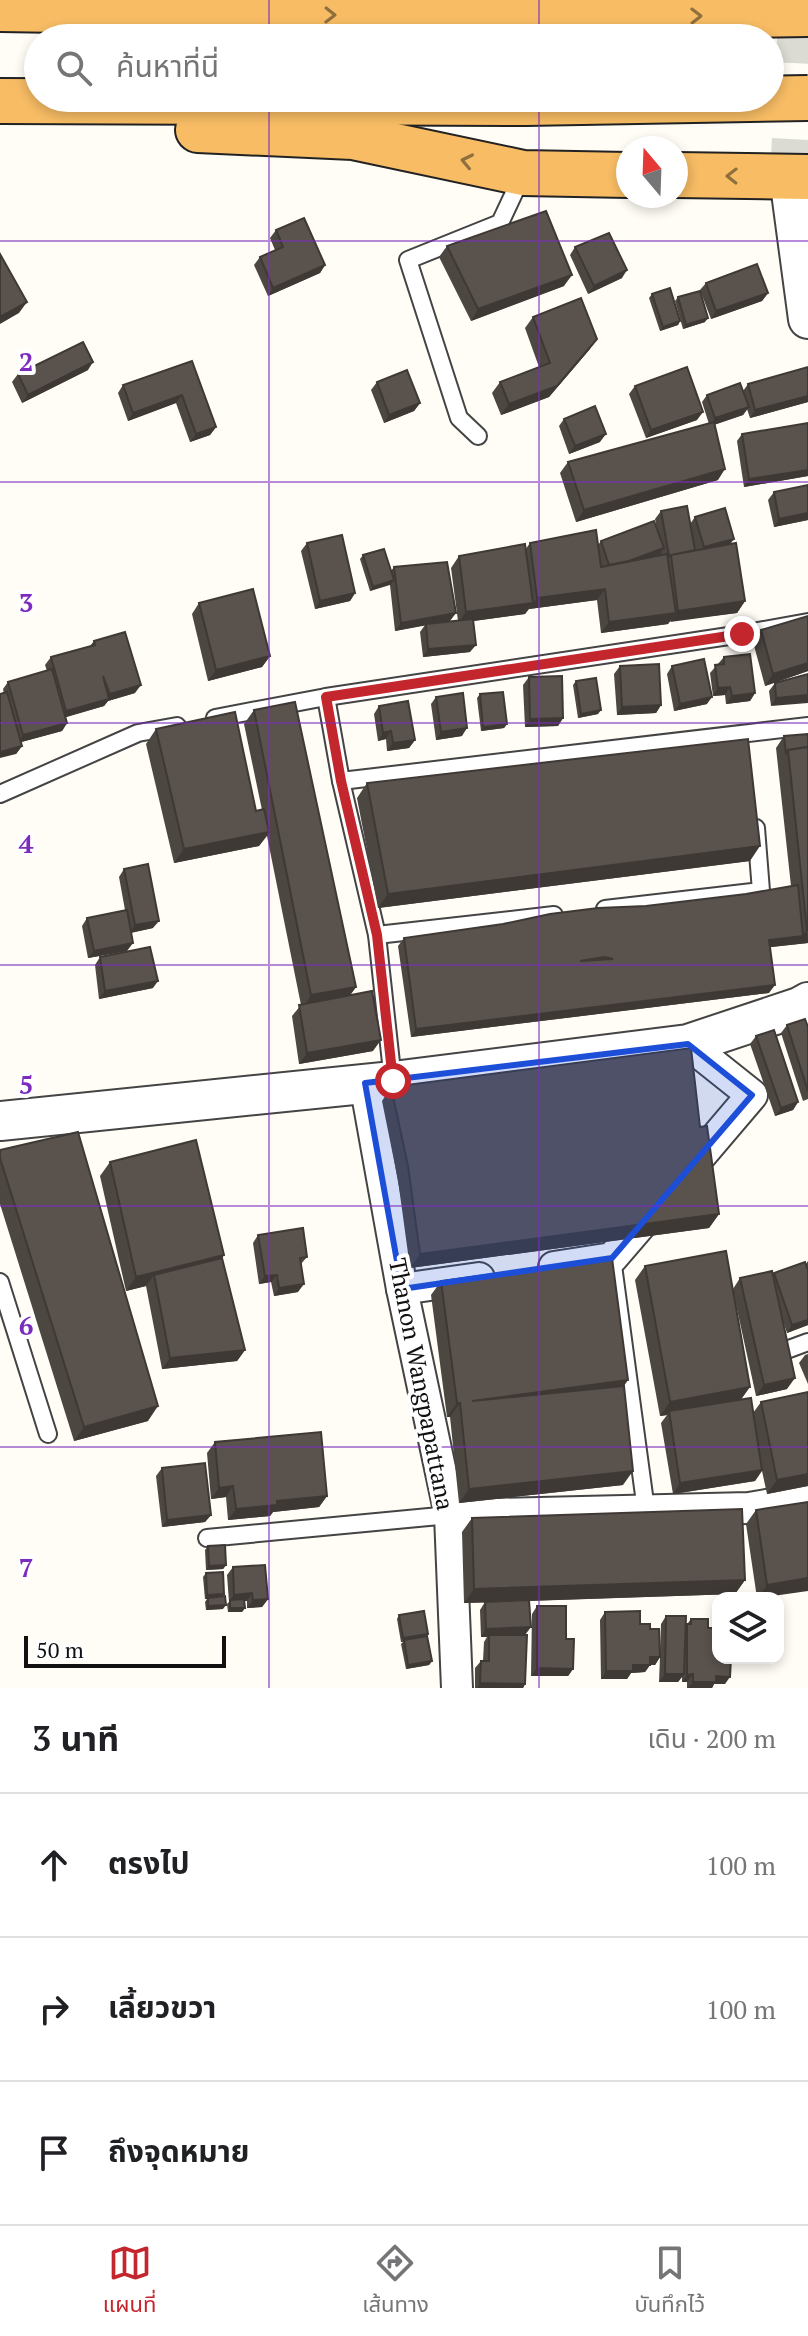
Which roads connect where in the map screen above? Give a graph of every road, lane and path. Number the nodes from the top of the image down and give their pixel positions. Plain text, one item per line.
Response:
1 (56, 5) edge
2 (0, 9) edge
3 (808, 14) edge
4 (784, 98) edge
5 (808, 98) edge
6 (0, 101) edge
7 (24, 101) edge
8 (138, 112) edge
9 (523, 173) junction
10 (616, 175) edge
11 (688, 175) edge
12 (798, 177) edge
13 (808, 319) edge
14 (478, 436) dead end
15 (808, 622) edge
16 (326, 697) junction
17 (808, 726) edge
18 (341, 781) junction
19 (0, 794) edge
20 (754, 813) edge
21 (377, 935) junction
22 (808, 1002) edge
23 (688, 1044) junction
24 (379, 1082) junction
25 (0, 1121) edge
26 (612, 1258) junction
27 (0, 1282) edge
28 (402, 1289) junction
29 (808, 1342) edge
30 (781, 1352) edge
31 (48, 1434) dead end
32 (808, 1498) edge
33 (646, 1510) junction
34 (450, 1515) junction
35 (207, 1538) dead end
36 (457, 1688) edge

1 - 2 highway
1 -> 3 highway, bridge
4 - 5 highway, bridge
6 - 7 highway
9 -> 8 highway
9 - 10 highway
9 - 14 lane
12 -> 11 highway
12 - 13 street
15 - 16 lane
16 - 18 lane
16 - 19 lane
17 - 18 lane
18 - 21 lane
20 - 21 lane
21 - 24 lane
22 - 23 street
23 - 24 street
23 - 26 street
24 - 25 street
24 - 28 street, Thanon Wangpapattana
26 - 28 street
26 - 33 lane
27 - 31 lane
28 - 34 street, Thanon Wangpapattana
29 - 30 lane
32 - 33 street
33 - 34 street
34 - 35 lane
34 - 36 street, Thanon Wangpapattana

